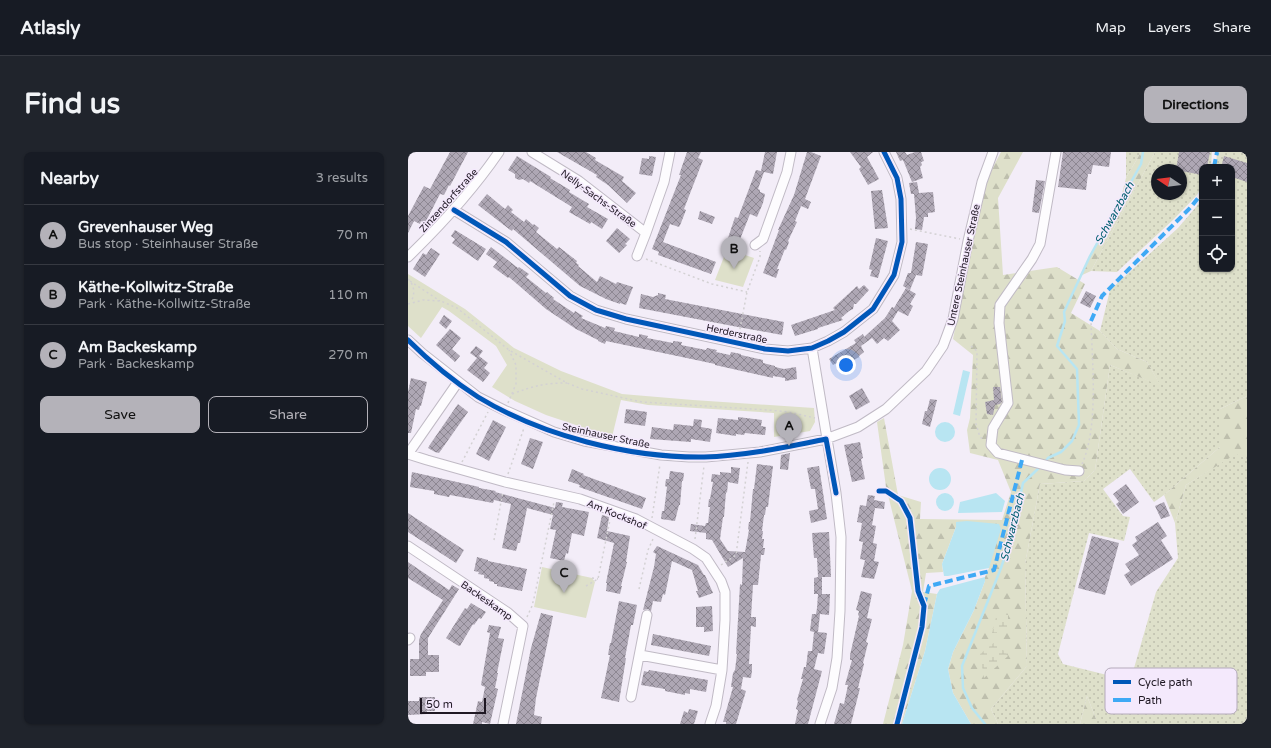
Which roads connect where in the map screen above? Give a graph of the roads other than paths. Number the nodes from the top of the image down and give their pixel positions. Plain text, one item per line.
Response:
1 (499, 152) edge
2 (532, 152) edge
3 (670, 152) edge
4 (791, 152) edge
5 (884, 152) edge
6 (993, 152) edge
7 (1056, 152) edge
8 (454, 210) junction
9 (646, 232) junction
10 (755, 245) road end
11 (637, 256) road end
12 (408, 257) edge
13 (408, 340) edge
14 (812, 348) junction
15 (458, 382) junction
16 (826, 439) junction
17 (408, 454) edge
18 (1079, 471) road end
19 (408, 546) edge
20 (647, 615) dead end
21 (640, 655) junction
22 (722, 670) junction
23 (631, 697) dead end
24 (503, 724) edge
25 (710, 724) edge
26 (820, 724) edge

1 - 8 street, Zinzendorfstraße
2 - 9 street, Nelly-Sachs-Straße
3 - 9 street, Nelly-Sachs-Straße
4 - 10 street
5 - 14 street, Herderstraße
6 - 16 street, Untere Steinhauser Straße
7 - 18 street
8 - 12 street, Zinzendorfstraße
8 - 14 street, Herderstraße
9 - 11 street, Nelly-Sachs-Straße
13 - 15 street, Steinhauser Straße
14 - 16 street
15 - 16 street, Steinhauser Straße
15 - 17 street
16 - 26 street
17 - 22 street, Am Kockshof
19 - 24 street, Backeskamp
20 - 21 street
21 - 22 street
21 - 23 street
22 - 25 street, Am Kockshof

